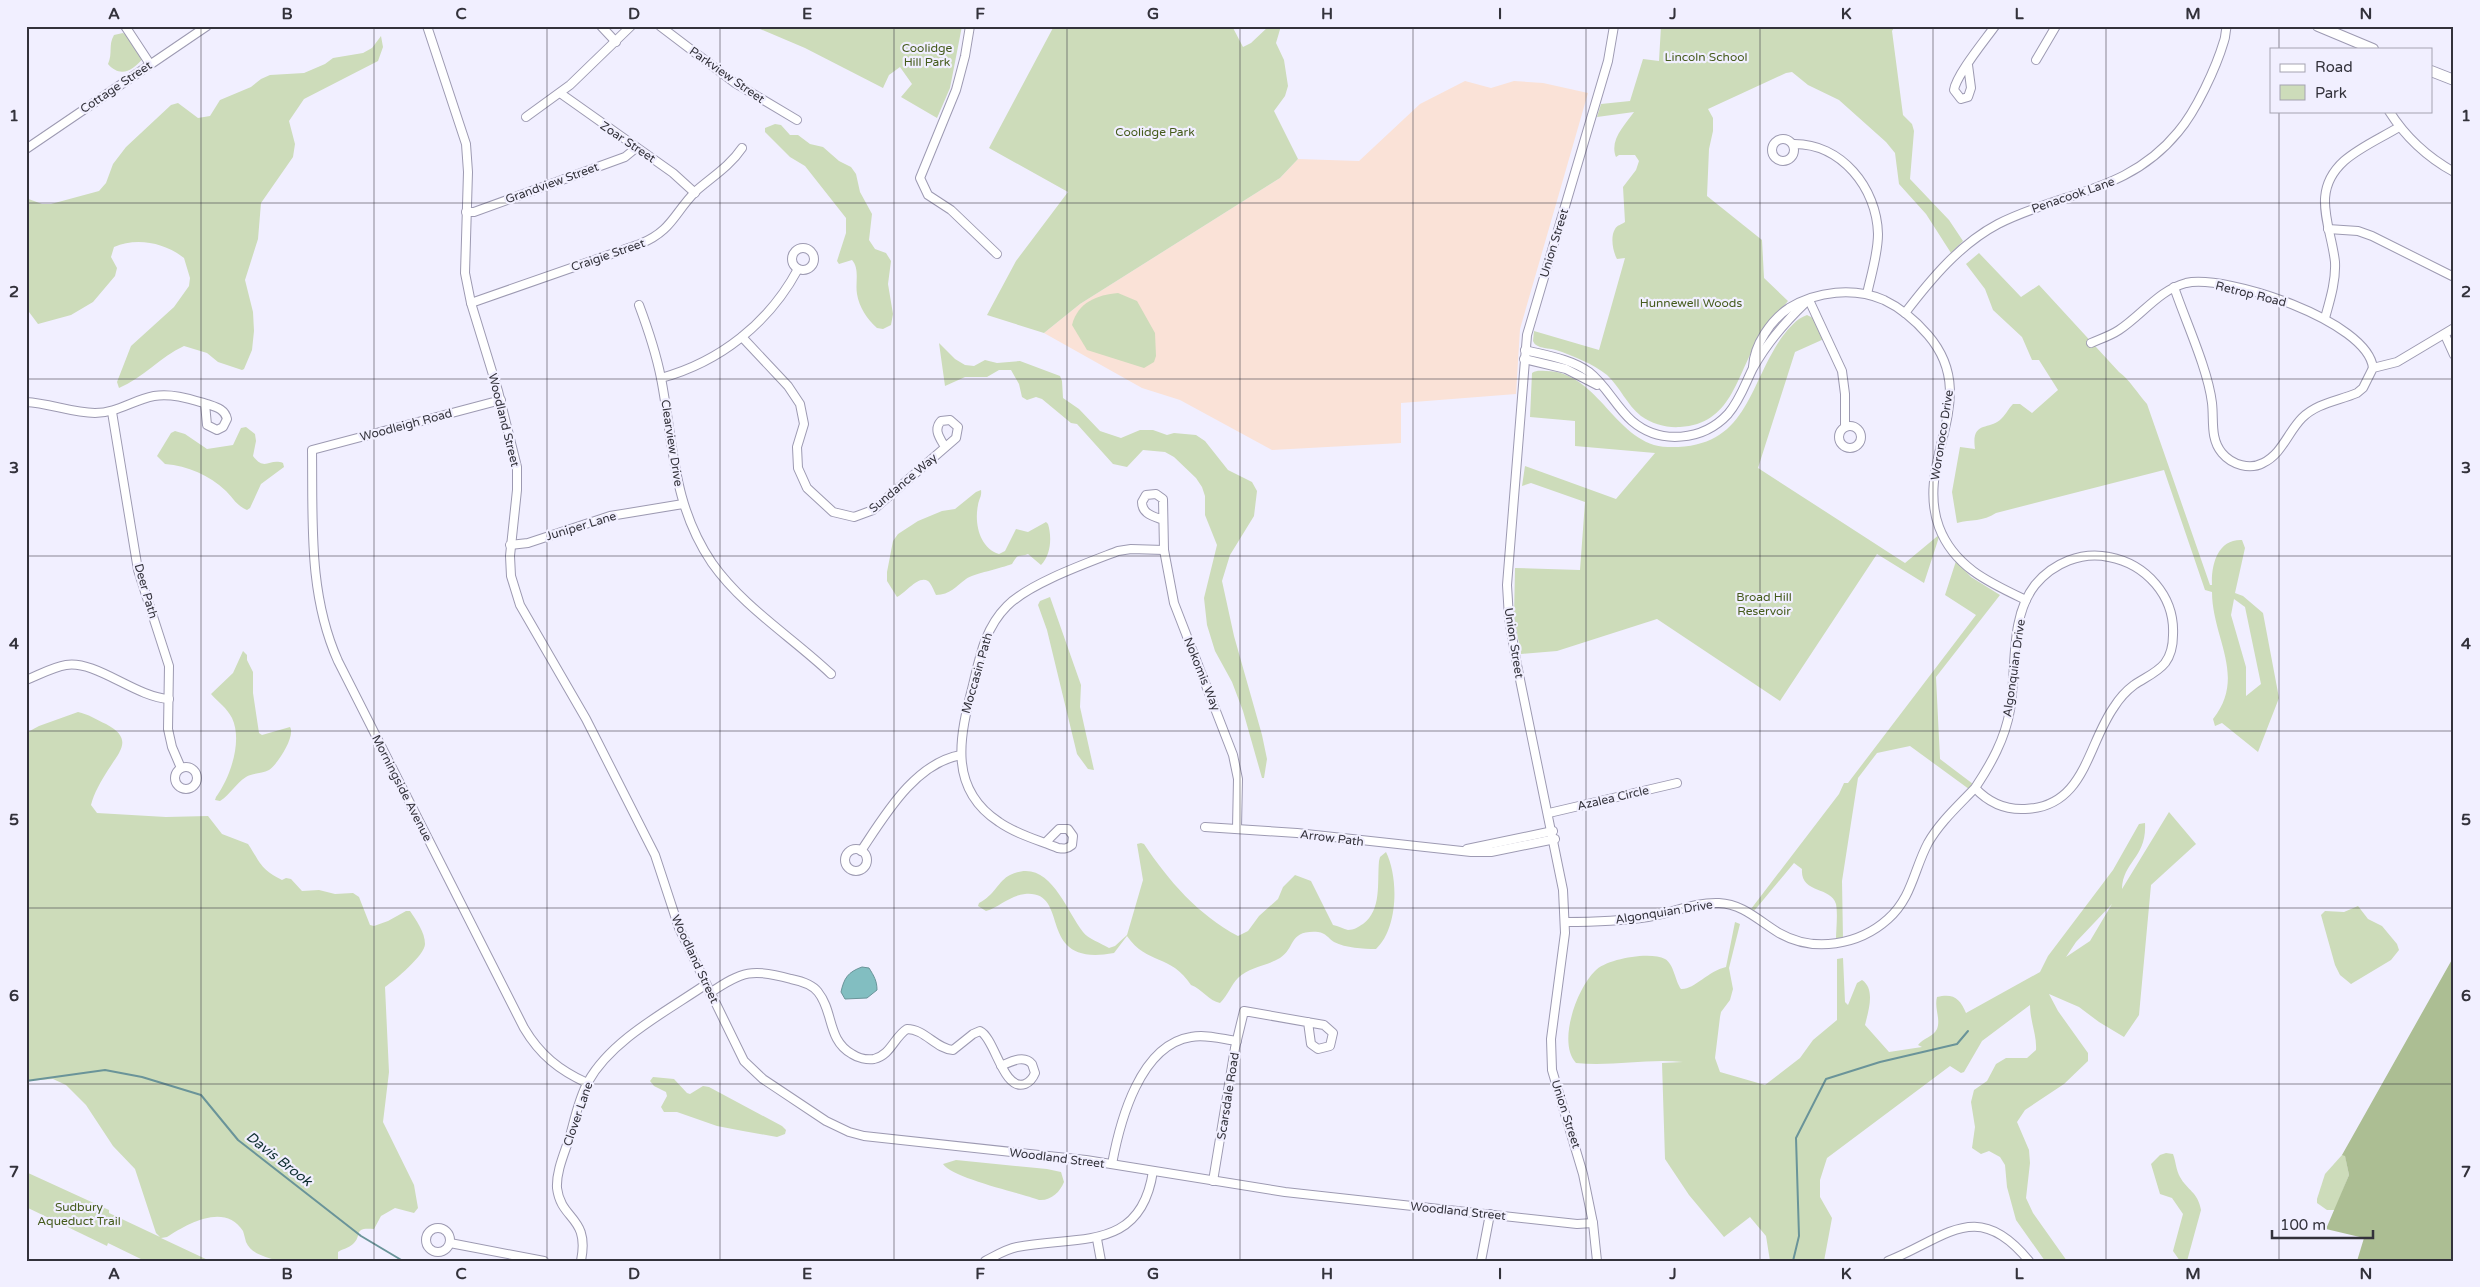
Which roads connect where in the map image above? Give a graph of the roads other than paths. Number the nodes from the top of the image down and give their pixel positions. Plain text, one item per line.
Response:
1 (125, 26) edge
2 (206, 26) edge
3 (427, 26) edge
4 (601, 26) edge
5 (632, 26) edge
6 (660, 26) edge
7 (970, 26) edge
8 (1614, 26) edge
9 (1995, 26) edge
10 (2056, 26) edge
11 (2226, 27) edge
12 (2321, 27) edge
13 (616, 42) junction
14 (2371, 48) edge
15 (2036, 60) dead end
16 (150, 64) junction
17 (1968, 65) dead end
18 (2432, 71) edge
19 (2454, 80) edge
20 (560, 93) junction
21 (760, 98) junction
22 (756, 107) dead end
23 (2390, 112) edge
24 (526, 117) dead end
25 (797, 120) dead end
26 (2400, 127) junction
27 (1793, 144) dead end
28 (636, 148) junction
29 (742, 148) dead end
30 (26, 149) edge
31 (2454, 172) edge
32 (695, 193) junction
33 (466, 212) junction
34 (2328, 229) junction
35 (997, 254) dead end
36 (798, 269) dead end
37 (2454, 277) edge
38 (2174, 287) junction
39 (1867, 294) junction
40 (1808, 300) junction
41 (471, 303) junction
42 (640, 305) dead end
43 (1905, 313) junction
44 (2325, 318) junction
45 (2454, 328) edge
46 (2445, 335) junction
47 (742, 337) junction
48 (2091, 343) dead end
49 (1525, 350) junction
50 (2454, 355) edge
51 (1524, 359) junction
52 (2373, 368) junction
53 (661, 378) junction
54 (1602, 387) junction
55 (501, 400) junction
56 (26, 402) edge
57 (204, 404) dead end
58 (112, 412) junction
59 (1846, 427) dead end
60 (945, 447) dead end
61 (312, 450) joint
62 (683, 504) junction
63 (1162, 520) dead end
64 (510, 546) junction
65 (1164, 550) junction
66 (2026, 600) junction
67 (831, 674) dead end
68 (26, 680) edge
69 (169, 699) junction
70 (960, 755) junction
71 (181, 768) dead end
72 (1677, 783) dead end
73 (1975, 788) junction
74 (1549, 813) junction
75 (1205, 827) dead end
76 (1236, 828) junction
77 (1554, 835) junction
78 (1045, 843) dead end
79 (861, 851) dead end
80 (1565, 922) junction
81 (705, 985) junction
82 (710, 993) junction
83 (1308, 1022) dead end
84 (1237, 1042) junction
85 (1001, 1066) dead end
86 (587, 1083) junction
87 (1112, 1164) junction
88 (1153, 1171) junction
89 (1213, 1181) junction
90 (1490, 1214) junction
91 (1593, 1224) junction
92 (1097, 1239) junction
93 (450, 1243) dead end
94 (996, 1258) edge
95 (544, 1261) edge
96 (581, 1261) edge
97 (985, 1261) edge
98 (1102, 1261) edge
99 (1480, 1261) edge
100 (1597, 1261) edge
101 (1888, 1261) edge
102 (2029, 1261) edge

1 - 16 street
2 - 16 street, Cottage Street
3 - 33 street, Woodland Street
4 - 13 street
5 - 13 street
6 - 21 street, Parkview Street
7 - 35 street
8 - 49 street, Union Street
9 - 17 street
10 - 15 street
11 - 43 street, Penacook Lane
12 - 14 main road
13 - 20 street
16 - 30 street, Cottage Street
18 - 19 main road
20 - 24 street
20 - 28 street, Zoar Street
21 - 22 street
21 - 25 street, Parkview Street
23 - 26 street
26 - 31 street
26 - 34 street
27 - 39 street
28 - 32 street, Zoar Street
28 - 33 street, Grandview Street
29 - 32 street, Craigie Street
32 - 41 street, Craigie Street
33 - 41 street, Woodland Street
34 - 37 street
34 - 44 street
36 - 47 street
38 - 44 street, Retrop Road
38 - 48 street
38 - 52 street
39 - 40 street, Woronoco Drive
39 - 43 street, Woronoco Drive
40 - 54 street, Woronoco Drive
40 - 59 street
41 - 55 street, Woodland Street
42 - 53 street, Clearview Drive
43 - 66 street, Woronoco Drive
44 - 52 street, Retrop Road
45 - 46 street
46 - 50 street
46 - 52 street
47 - 53 street
47 - 60 street, Sundance Way
49 - 51 street, Union Street
49 - 54 street, Woronoco Drive
51 - 54 street, Woronoco Drive
51 - 74 street, Union Street
53 - 62 street, Clearview Drive
55 - 61 street, Woodleigh Road
55 - 64 street, Woodland Street
56 - 58 street
57 - 58 street
58 - 69 street, Deer Path
61 - 86 street, Morningside Avenue
62 - 64 street, Juniper Lane
62 - 67 street, Clearview Drive
63 - 65 street, Nokomis Way
64 - 81 street, Woodland Street
65 - 70 street, Moccasin Path
65 - 76 street, Nokomis Way
66 - 73 street, Algonquian Drive
66 - 73 street, Algonquian Drive
68 - 69 street
69 - 71 street, Deer Path
70 - 78 street, Moccasin Path
70 - 79 street
72 - 74 street, Azalea Circle
73 - 80 street, Algonquian Drive
74 - 77 street, Union Street
75 - 76 street, Arrow Path
76 - 77 street, Arrow Path
77 - 80 street, Union Street
80 - 91 street, Union Street
81 - 82 street, Woodland Street
81 - 86 street, Clover Lane
82 - 85 street
82 - 87 street, Woodland Street
83 - 84 street, Scarsdale Road
84 - 87 street
84 - 89 street, Scarsdale Road
86 - 96 street, Clover Lane
87 - 88 street, Woodland Street
88 - 89 street, Woodland Street
88 - 92 street
89 - 90 street, Woodland Street
90 - 91 street, Woodland Street
90 - 99 street
91 - 100 street, Union Street
92 - 94 street
92 - 98 street
93 - 95 street
94 - 97 street
101 - 102 street

